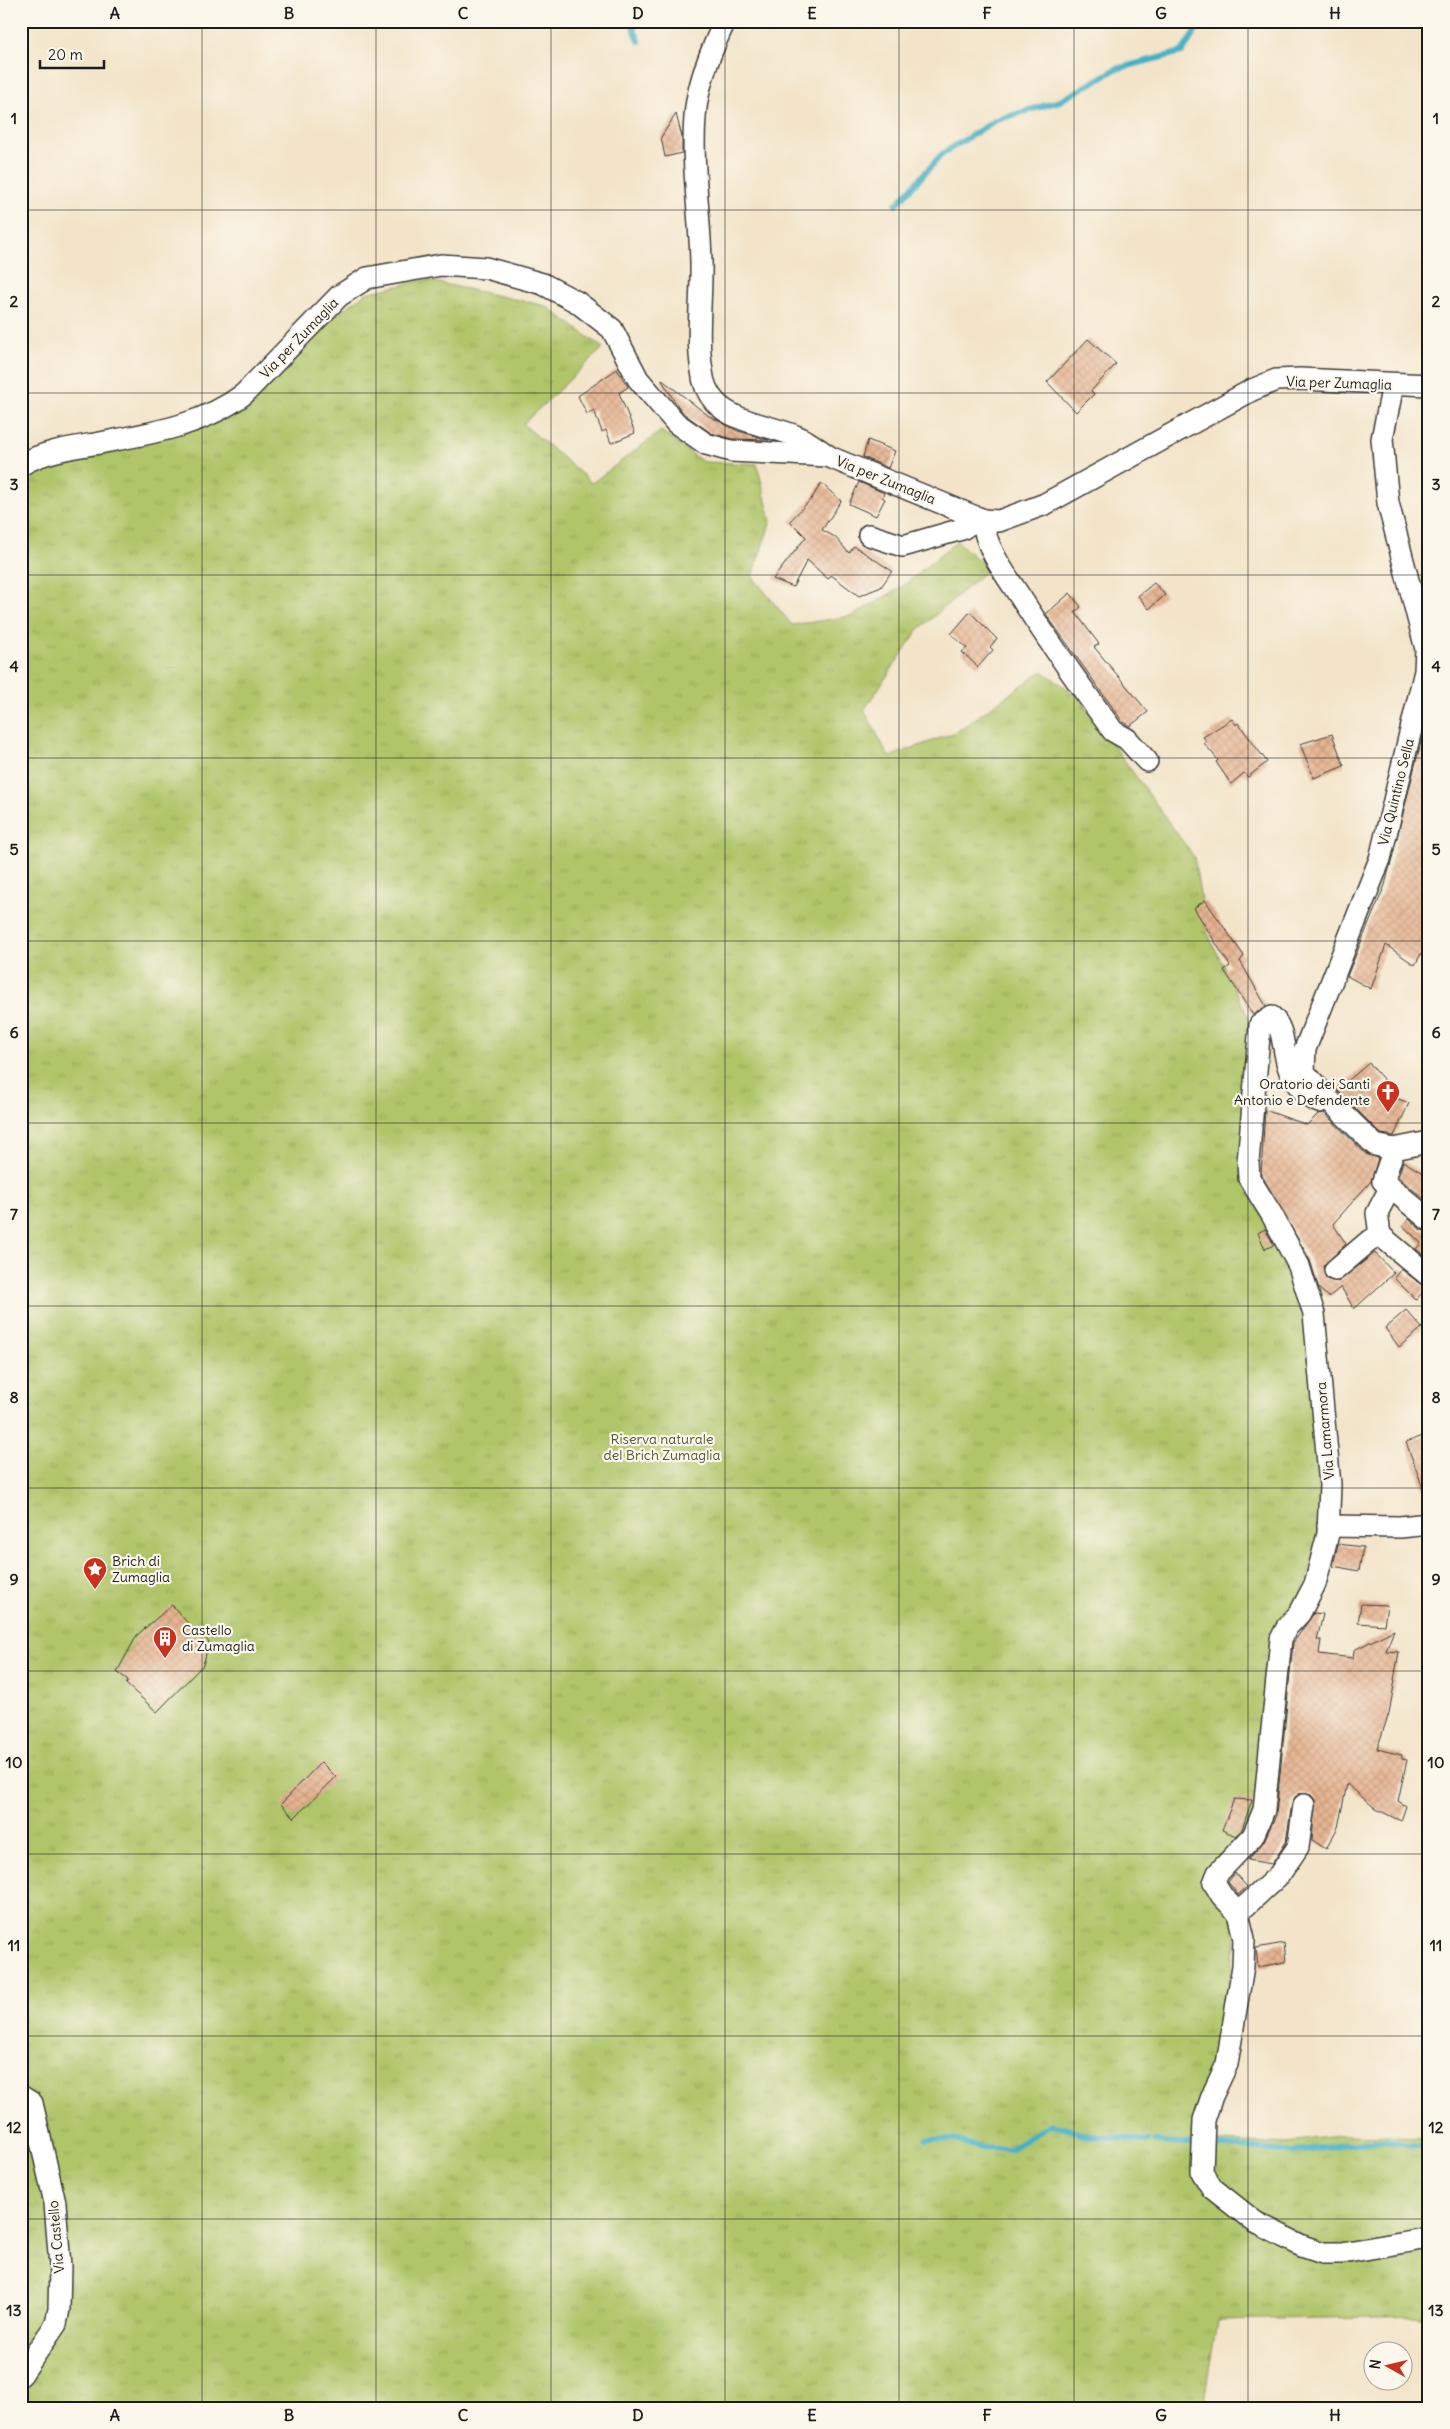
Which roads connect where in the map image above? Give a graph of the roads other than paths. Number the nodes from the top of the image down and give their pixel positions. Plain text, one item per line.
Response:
1 (725, 21) edge
2 (1393, 385) junction
3 (1429, 385) edge
4 (829, 457) junction
5 (21, 465) edge
6 (981, 519) junction
7 (869, 535) dead end
8 (1427, 659) edge
9 (1421, 718) edge
10 (1147, 761) dead end
11 (1325, 1096) junction
12 (1429, 1142) edge
13 (1394, 1149) junction
14 (1390, 1188) junction
15 (1429, 1220) edge
16 (1380, 1235) junction
17 (1335, 1270) dead end
18 (1429, 1276) edge
19 (1429, 1524) edge
20 (1328, 1526) junction
21 (1304, 1805) dead end
22 (1238, 1913) junction
23 (21, 2096) edge
24 (1429, 2238) edge
25 (21, 2375) edge

1 - 4 street
2 - 3 street, Via per Zumaglia
2 - 6 street, Via per Zumaglia
2 - 8 street, Via Quintino Sella
4 - 5 street, Via per Zumaglia
4 - 6 street, Via per Zumaglia
6 - 7 street
6 - 10 street
8 - 9 street, Via Quintino Sella
9 - 11 street, Via Quintino Sella
11 - 13 street, Via Quintino Sella
11 - 20 street, Via Lamarmora
12 - 13 street
13 - 14 street
14 - 15 street
14 - 16 street
16 - 17 street
16 - 18 street
19 - 20 street
20 - 22 street, Via Lamarmora
21 - 22 street
22 - 24 street, Via Lamarmora
23 - 25 street, Via Castello

